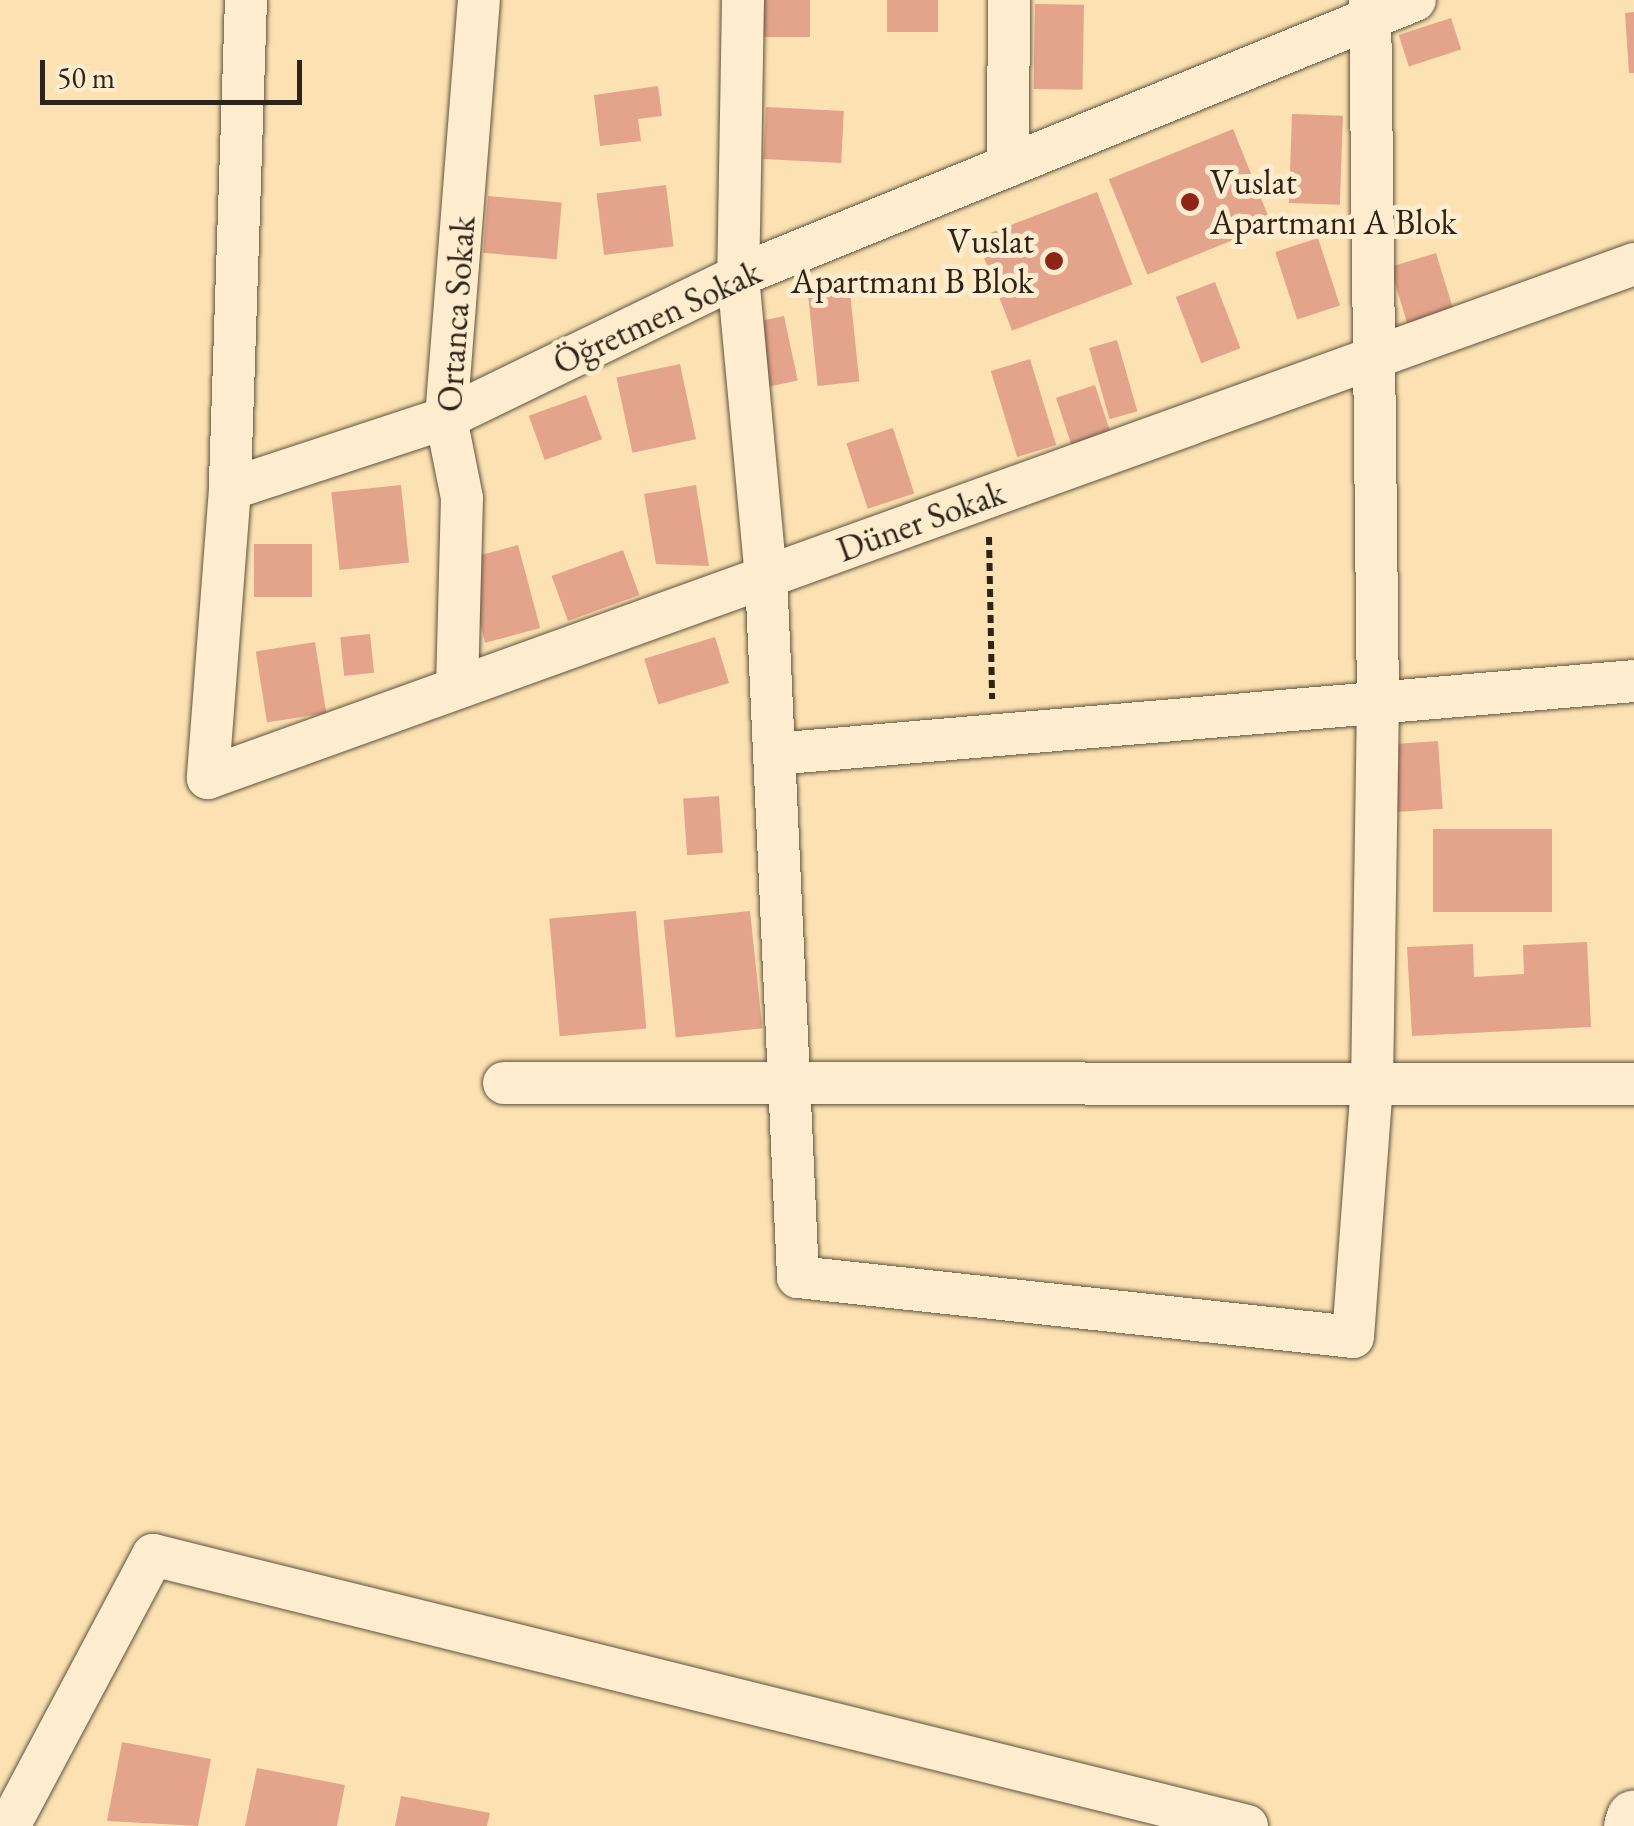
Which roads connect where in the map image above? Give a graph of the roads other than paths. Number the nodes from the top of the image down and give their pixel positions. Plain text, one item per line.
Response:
1 (246, 0) edge
2 (479, 0) edge
3 (743, 0) edge
4 (1008, 0) edge
5 (1415, 0) edge
6 (1370, 9) edge
7 (1008, 166) junction
8 (1634, 264) edge
9 (738, 276) junction
10 (1380, 356) junction
11 (446, 418) junction
12 (230, 489) junction
13 (766, 577) junction
14 (1634, 682) edge
15 (457, 688) junction
16 (1378, 703) junction
17 (774, 754) junction
18 (504, 1082) dead end
19 (792, 1083) junction
20 (1372, 1084) junction
21 (1634, 1084) edge
22 (1634, 1817) edge
23 (9, 1826) edge
24 (1247, 1826) edge
25 (1631, 1826) edge

1 - 12 street
2 - 11 street, Ortanca Sokak
3 - 9 street
4 - 7 street
5 - 6 street, Öğretmen Sokak
6 - 7 street, Öğretmen Sokak
6 - 10 street
7 - 9 street, Öğretmen Sokak
8 - 10 street, Düner Sokak
9 - 11 street, Öğretmen Sokak
9 - 13 street
10 - 13 street, Düner Sokak
10 - 16 street
11 - 12 street, Öğretmen Sokak
11 - 15 street, Ortanca Sokak
12 - 15 street, Düner Sokak
13 - 15 street, Düner Sokak
13 - 17 street
14 - 16 street
16 - 17 street
16 - 20 street
17 - 19 street
18 - 19 street
19 - 20 street
19 - 20 street
20 - 21 street
22 - 25 street
23 - 24 street

